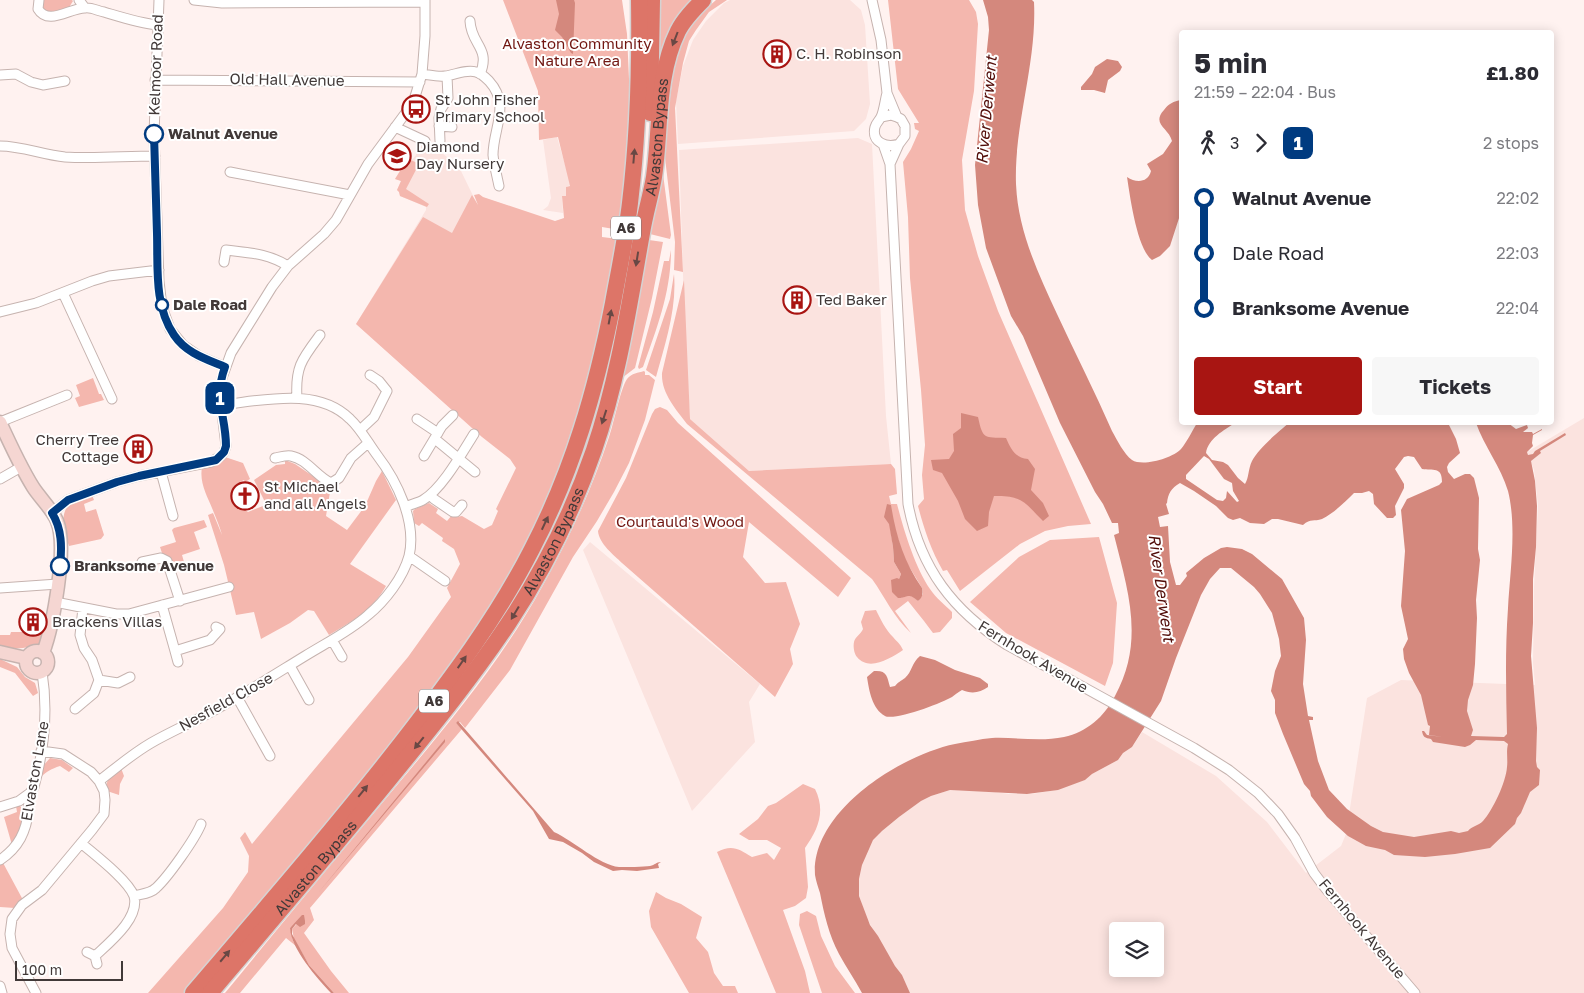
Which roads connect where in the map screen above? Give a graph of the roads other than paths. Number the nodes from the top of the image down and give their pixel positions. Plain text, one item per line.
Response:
1 (39, 0) edge
2 (79, 0) edge
3 (159, 0) edge
4 (194, 0) edge
5 (629, 0) edge
6 (639, 0) edge
7 (652, 0) edge
8 (703, 0) edge
9 (425, 1) edge
10 (871, 2) edge
11 (86, 8) junction
12 (470, 21) dead end
13 (158, 24) junction
14 (480, 74) junction
15 (0, 75) edge
16 (447, 76) junction
17 (421, 78) junction
18 (155, 80) junction
19 (65, 81) dead end
20 (638, 90) junction
21 (887, 93) junction
22 (881, 117) junction
23 (896, 117) junction
24 (439, 126) junction
25 (452, 126) dead end
26 (396, 127) junction
27 (425, 141) dead end
28 (440, 141) dead end
29 (883, 144) junction
30 (899, 144) junction
31 (0, 146) edge
32 (155, 156) junction
33 (890, 164) junction
34 (230, 172) dead end
35 (499, 186) dead end
36 (350, 195) junction
37 (645, 211) junction
38 (224, 262) dead end
39 (288, 266) junction
40 (158, 270) junction
41 (63, 293) junction
42 (0, 312) edge
43 (320, 335) dead end
44 (225, 367) junction
45 (370, 375) dead end
46 (67, 395) dead end
47 (297, 398) junction
48 (112, 399) dead end
49 (220, 405) junction
50 (453, 414) dead end
51 (417, 419) dead end
52 (0, 422) edge
53 (360, 430) junction
54 (474, 434) dead end
55 (436, 436) junction
56 (368, 443) junction
57 (424, 456) dead end
58 (275, 458) dead end
59 (462, 461) junction
60 (21, 467) junction
61 (161, 472) junction
62 (475, 472) dead end
63 (0, 479) edge
64 (430, 495) junction
65 (462, 505) dead end
66 (405, 507) junction
67 (169, 512) dead end
68 (52, 513) junction
69 (409, 556) junction
70 (142, 562) dead end
71 (445, 582) dead end
72 (58, 584) junction
73 (229, 587) dead end
74 (0, 588) edge
75 (180, 601) junction
76 (55, 602) junction
77 (162, 605) junction
78 (83, 608) junction
79 (216, 627) dead end
80 (332, 640) junction
81 (175, 651) junction
82 (0, 652) edge
83 (43, 653) junction
84 (26, 658) junction
85 (342, 658) dead end
86 (178, 662) dead end
87 (290, 666) junction
88 (42, 672) junction
89 (130, 677) dead end
90 (99, 680) junction
91 (237, 698) junction
92 (309, 700) dead end
93 (75, 709) dead end
94 (41, 751) junction
95 (270, 756) dead end
96 (99, 781) junction
97 (30, 793) junction
98 (0, 807) edge
99 (201, 824) dead end
100 (81, 843) junction
101 (0, 860) edge
102 (134, 896) junction
103 (93, 957) dead end
104 (0, 986) edge
105 (2, 993) edge
106 (36, 993) edge
107 (193, 993) edge
108 (210, 993) edge
109 (1415, 993) edge

1 - 11 street
2 - 11 street
3 - 13 street, Kelmoor Road
4 - 9 street
5 - 20 highway, A6
6 - 20 highway
7 - 37 highway
8 -> 37 highway, Alvaston Bypass / A6
9 - 17 street
10 - 21 street, Fernhook Avenue
11 - 13 street
12 - 14 street
13 - 18 street, Kelmoor Road
14 - 16 street, Old Hall Avenue
14 - 35 street
15 - 19 street
16 - 17 street, Old Hall Avenue
16 - 24 street
17 - 18 street, Old Hall Avenue
17 - 26 street
18 - 32 street, Kelmoor Road
107 -> 20 highway, Alvaston Bypass / A6
21 - 22 street, Fernhook Avenue
21 - 23 street, Fernhook Avenue
22 - 23 street
22 - 29 street, Fernhook Avenue
23 - 30 street, Fernhook Avenue
24 - 25 street
24 - 28 street
26 - 27 street
26 - 36 street
29 - 30 street
29 - 33 street, Fernhook Avenue
30 - 33 street, Fernhook Avenue
31 - 32 street
32 - 40 street, Kelmoor Road
33 - 109 street, Fernhook Avenue
34 - 36 street
36 - 39 street
37 -> 108 highway, Alvaston Bypass / A6
38 - 39 street
39 - 44 street
40 - 41 street
40 - 44 street, Kelmoor Road
41 - 42 street
41 - 48 street
43 - 47 street
44 - 49 street
45 - 53 street
46 - 52 street
47 - 49 street
47 - 53 street
49 - 61 street
50 - 55 street
51 - 55 street
52 - 60 street
53 - 56 street
54 - 59 street
55 - 57 street
55 - 59 street
56 - 58 street
56 - 66 street
59 - 62 street
59 - 64 street
60 - 63 street
60 - 68 street
61 - 67 street
61 - 68 street
64 - 65 street
64 - 66 street
66 - 69 street
68 - 72 street
69 - 71 street
69 - 80 street, Nesfield Close
70 - 75 street
72 - 74 street
72 - 76 street
73 - 75 street
75 - 77 street
76 - 78 street
76 - 83 street
77 - 78 street
77 - 81 street
78 - 90 street
79 - 81 street
80 - 85 street
80 - 87 street, Nesfield Close
81 - 86 street
82 - 84 street
83 - 84 street
83 - 88 street
84 - 88 street
87 - 91 street, Nesfield Close
87 - 92 street
88 - 94 street, Elvaston Lane
89 - 90 street
90 - 93 street
91 - 95 street
91 - 96 street, Nesfield Close
94 - 96 street
94 - 97 street, Elvaston Lane
96 - 100 street
97 - 98 street
97 - 101 street, Elvaston Lane
99 - 102 street
100 - 102 street
100 - 106 street
102 - 103 street
104 - 105 street

